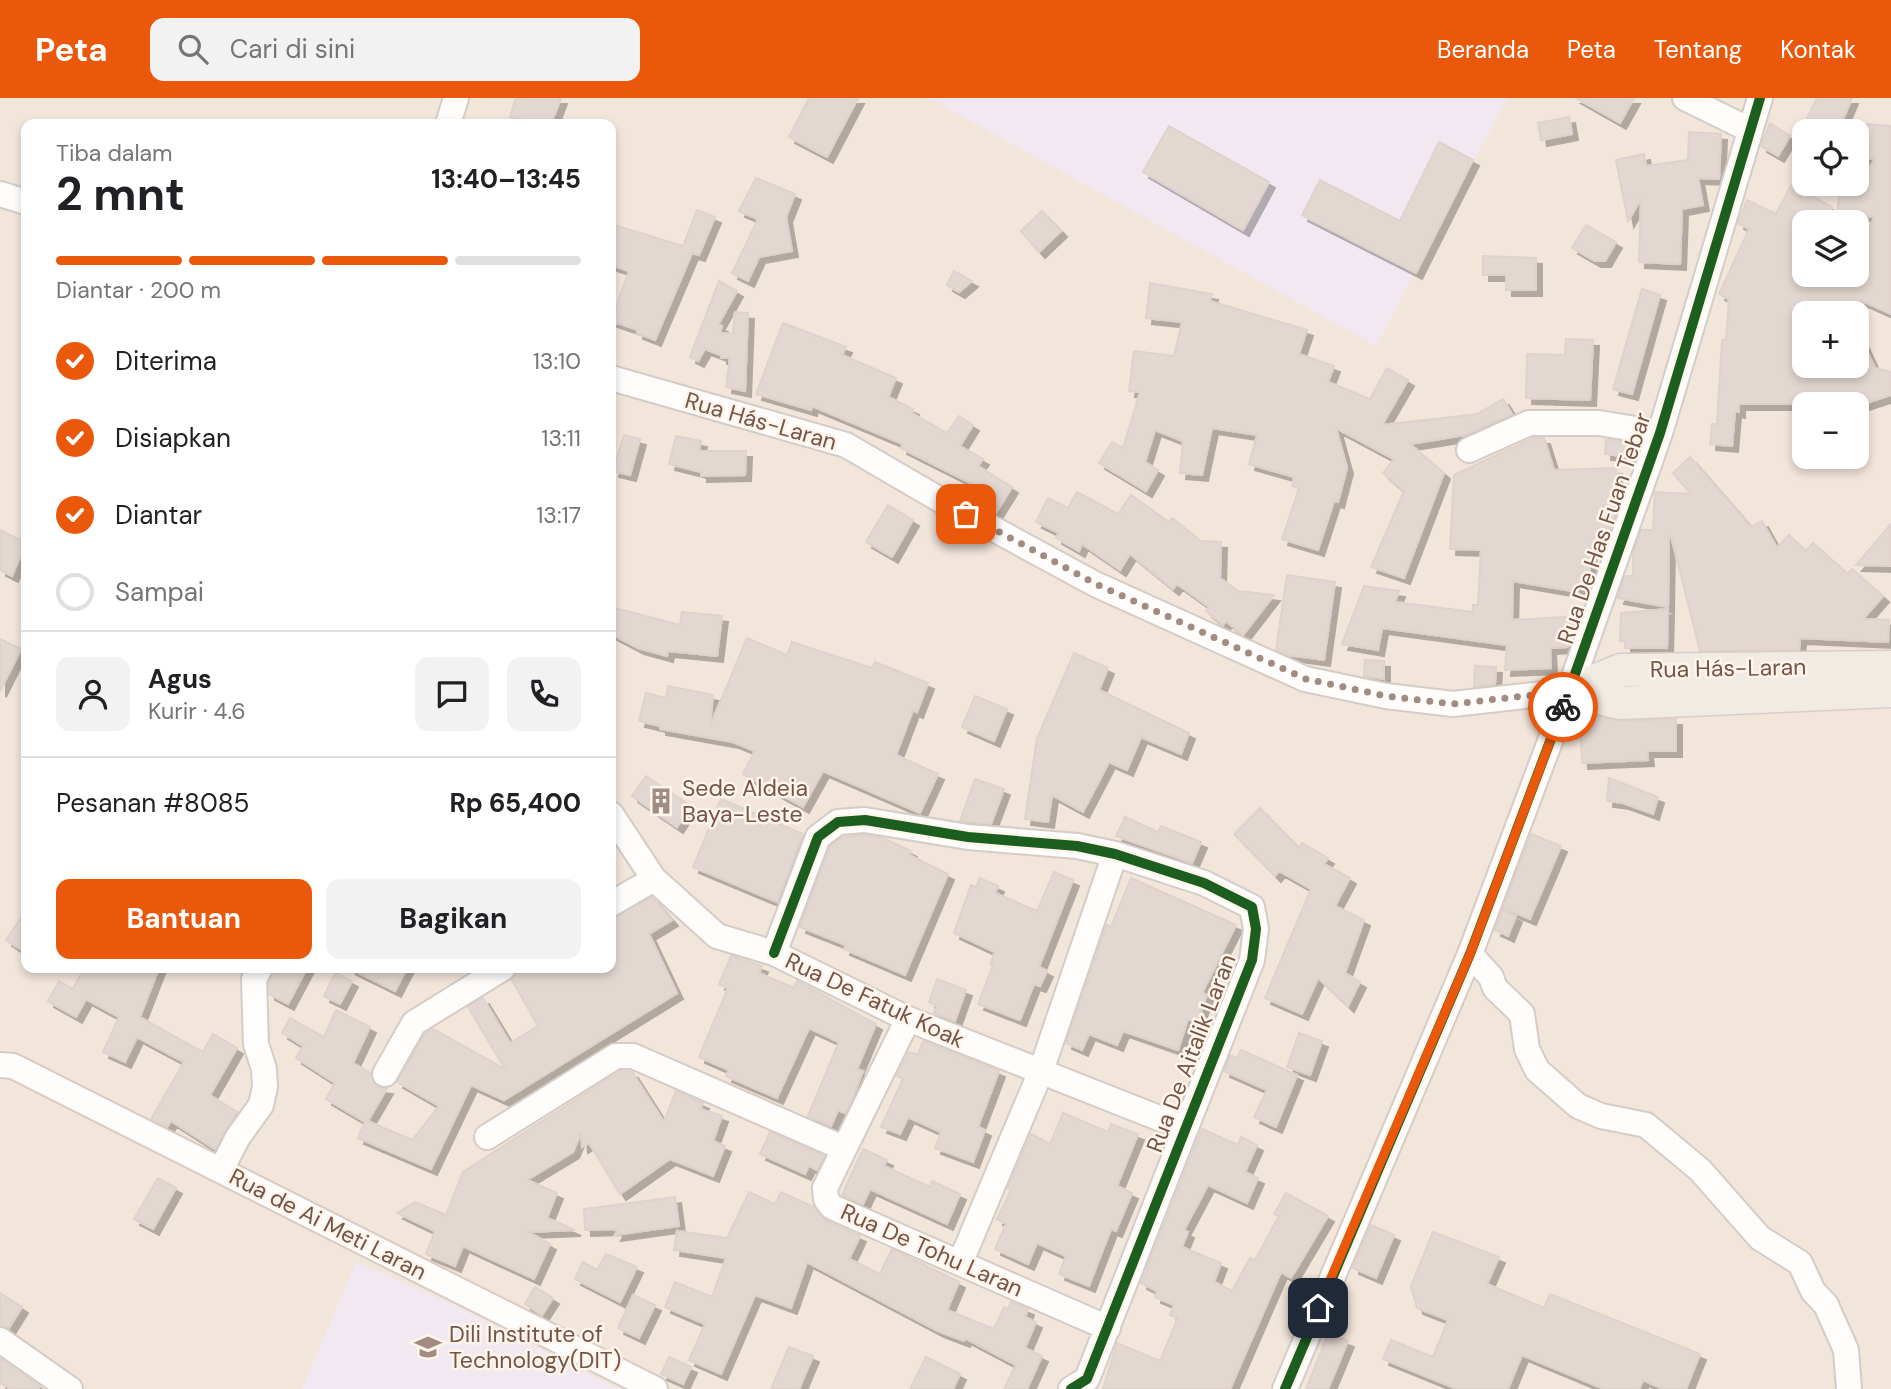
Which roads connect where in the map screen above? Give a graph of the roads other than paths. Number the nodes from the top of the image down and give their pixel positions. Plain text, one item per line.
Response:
1 (456, 98) edge
2 (1685, 98) edge
3 (1760, 98) edge
4 (450, 119) edge
5 (1750, 130) junction
6 (0, 194) edge
7 (21, 200) edge
8 (616, 379) edge
9 (1660, 433) junction
10 (1468, 450) dead end
11 (1891, 667) edge
12 (1569, 691) junction
13 (1891, 691) edge
14 (616, 822) edge
15 (1115, 854) junction
16 (654, 879) junction
17 (616, 901) edge
18 (774, 953) junction
19 (1470, 954) junction
20 (257, 973) edge
21 (495, 973) edge
22 (908, 1019) junction
23 (0, 1065) edge
24 (1041, 1071) junction
25 (385, 1074) dead end
26 (1184, 1128) junction
27 (487, 1137) dead end
28 (843, 1148) junction
29 (221, 1170) junction
30 (961, 1261) junction
31 (1108, 1328) junction
32 (0, 1339) edge
33 (64, 1384) edge
34 (655, 1389) edge
35 (1071, 1389) edge
36 (1285, 1389) edge
37 (1849, 1389) edge

1 - 4 street
2 - 5 street
3 - 5 street, Rua De Has Fuan Tebar
5 - 9 street, Rua De Has Fuan Tebar
6 - 7 street
8 - 12 street, Rua Hás-Laran
9 - 10 street
9 - 12 street, Rua De Has Fuan Tebar
11 - 12 main road, Rua Hás-Laran
12 - 13 main road, Rua Hás-Laran
12 - 19 street, Rua De Has Fuan Tebar
14 - 16 street, Rua De Fatuk Koak
15 - 18 street, Rua De Aitalik Laran
15 - 24 street
15 - 26 street, Rua De Aitalik Laran
16 - 17 street
16 - 18 street, Rua De Fatuk Koak
18 - 22 street, Rua De Fatuk Koak
19 - 36 street, Rua De Has Fuan Tebar
19 - 37 street
20 - 29 street
21 - 25 street
22 - 24 street, Rua De Fatuk Koak
22 - 28 street, Rua De Tohu Laran
23 - 29 street, Rua de Ai Meti Laran
24 - 26 street, Rua De Fatuk Koak
24 - 30 street
26 - 31 street, Rua De Aitalik Laran
27 - 28 street
28 - 30 street, Rua De Tohu Laran
29 - 34 street, Rua de Ai Meti Laran
30 - 31 street, Rua De Tohu Laran
31 - 35 street, Rua De Aitalik Laran
32 - 33 street

